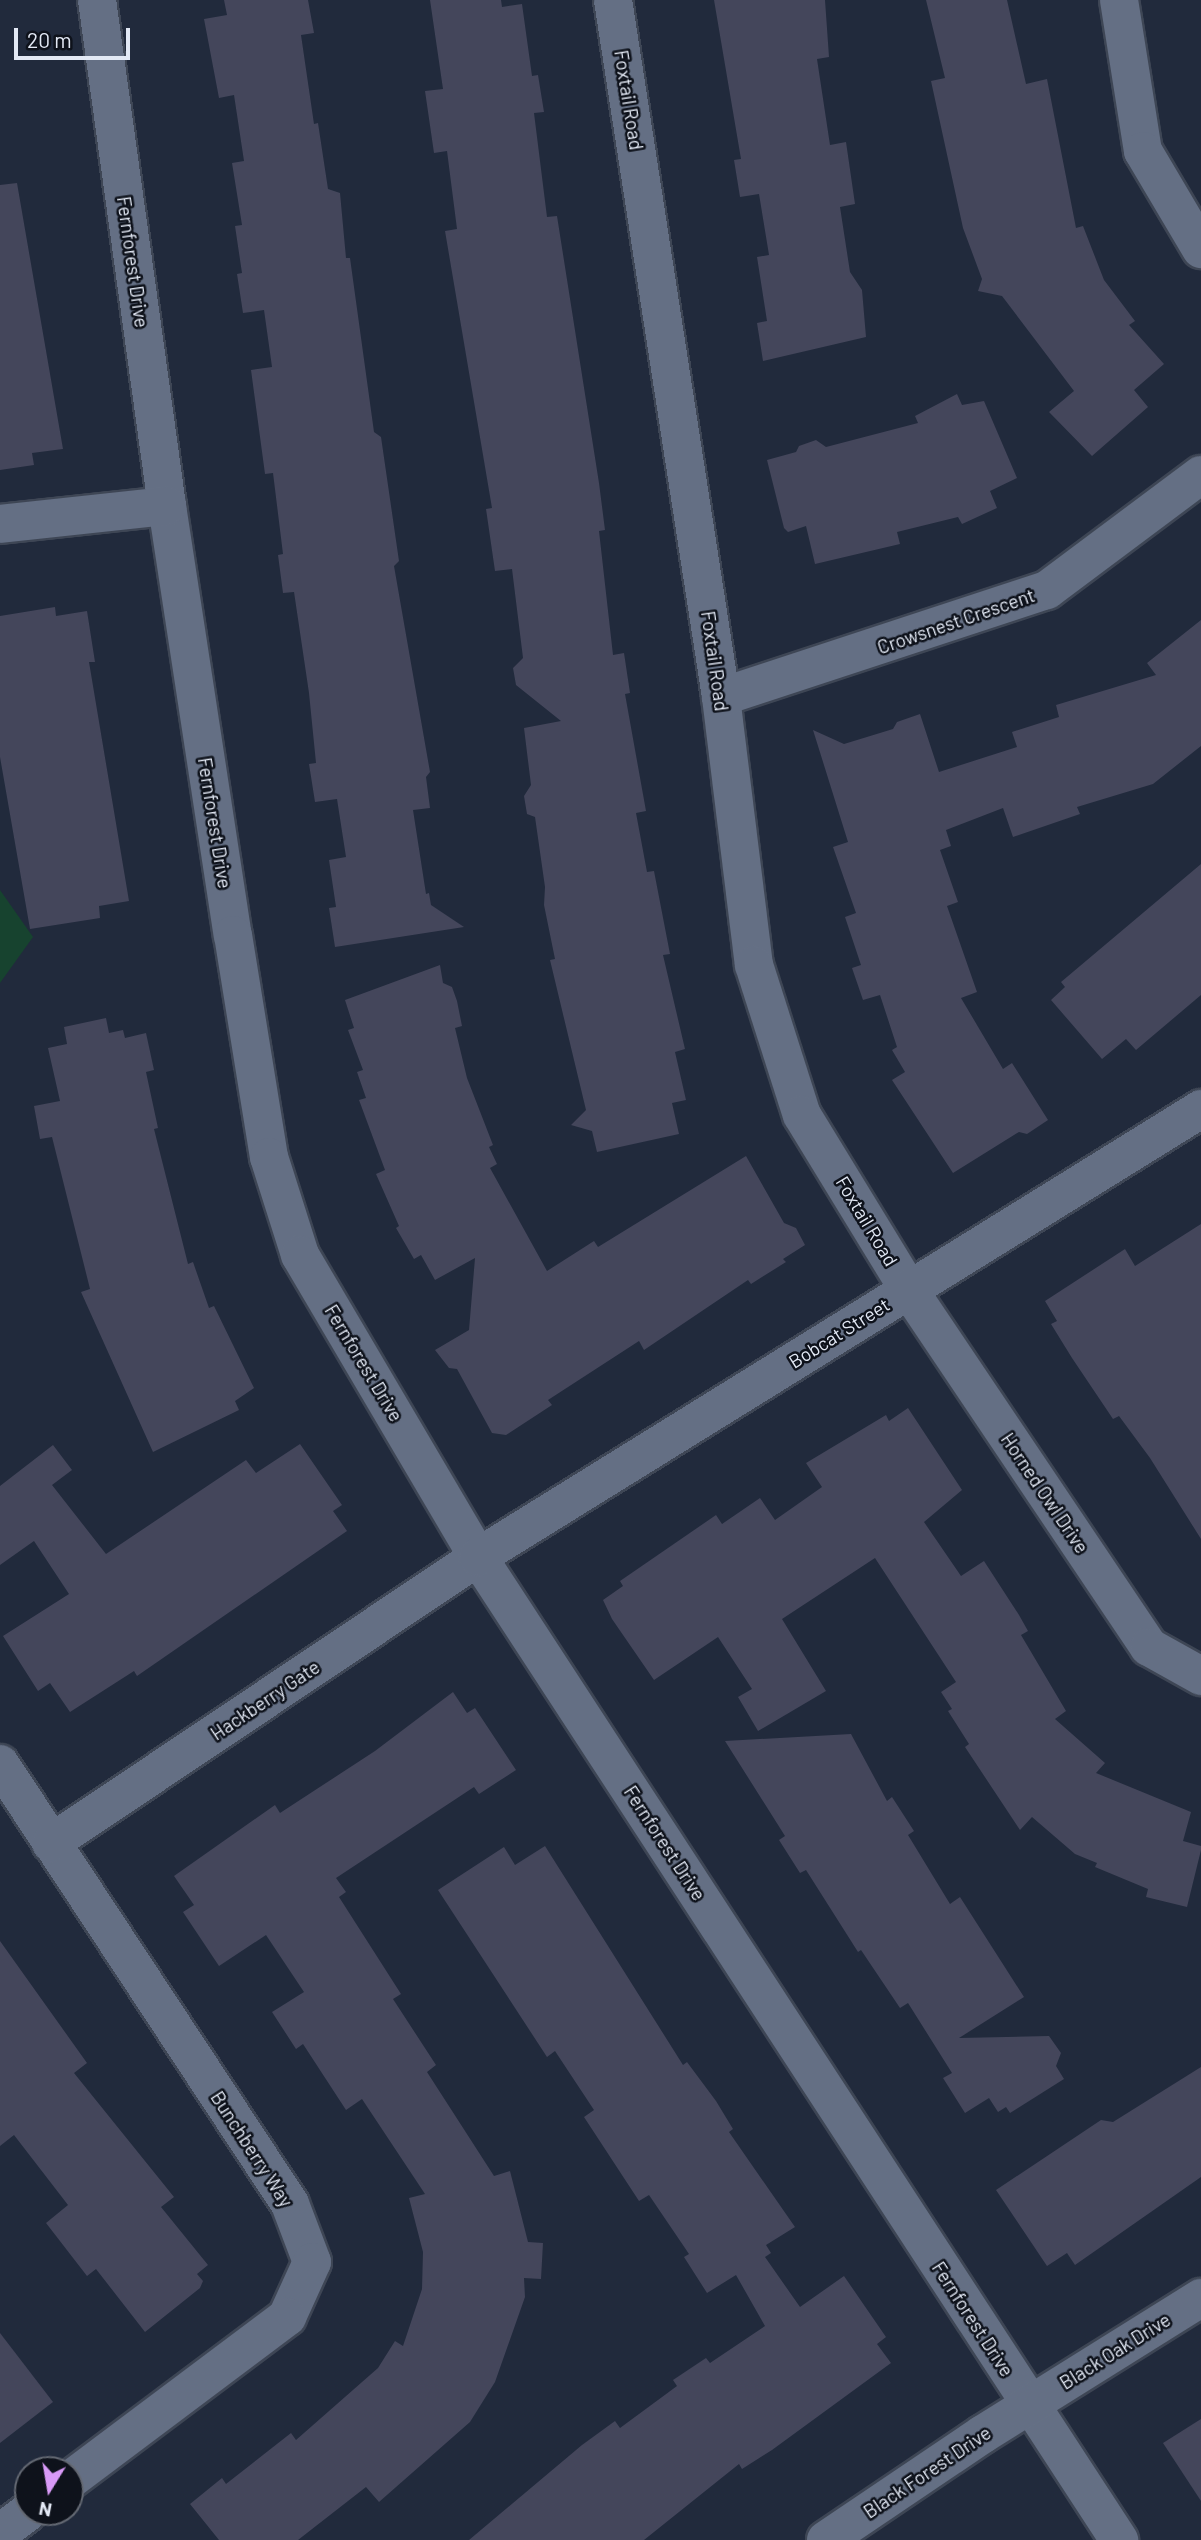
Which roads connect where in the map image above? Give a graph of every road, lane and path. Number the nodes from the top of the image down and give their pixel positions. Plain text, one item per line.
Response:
1 (97, 0) edge
2 (613, 0) edge
3 (1119, 0) edge
4 (1201, 249) edge
5 (1201, 475) edge
6 (167, 506) junction
7 (0, 524) edge
8 (721, 697) junction
9 (1201, 1109) edge
10 (909, 1290) junction
11 (478, 1557) junction
12 (1201, 1676) edge
13 (0, 1764) edge
14 (51, 1843) junction
15 (1201, 2298) edge
16 (1029, 2405) junction
17 (84, 2469) edge
18 (826, 2540) edge
19 (1119, 2540) edge

1 - 6 street, Fernforest Drive
2 - 8 street, Foxtail Road
3 - 4 street
5 - 8 street, Crowsnest Crescent
6 - 7 street
6 - 11 street, Fernforest Drive
8 - 10 street, Foxtail Road
9 - 10 street, Bobcat Street
10 - 11 street, Bobcat Street
10 - 12 street, Horned Owl Drive
11 - 14 street, Hackberry Gate
11 - 16 street, Fernforest Drive
13 - 14 street, Bunchberry Way
14 - 17 street, Bunchberry Way
15 - 16 street, Black Oak Drive
16 - 18 street, Black Forest Drive
16 - 19 street, Fernforest Drive

